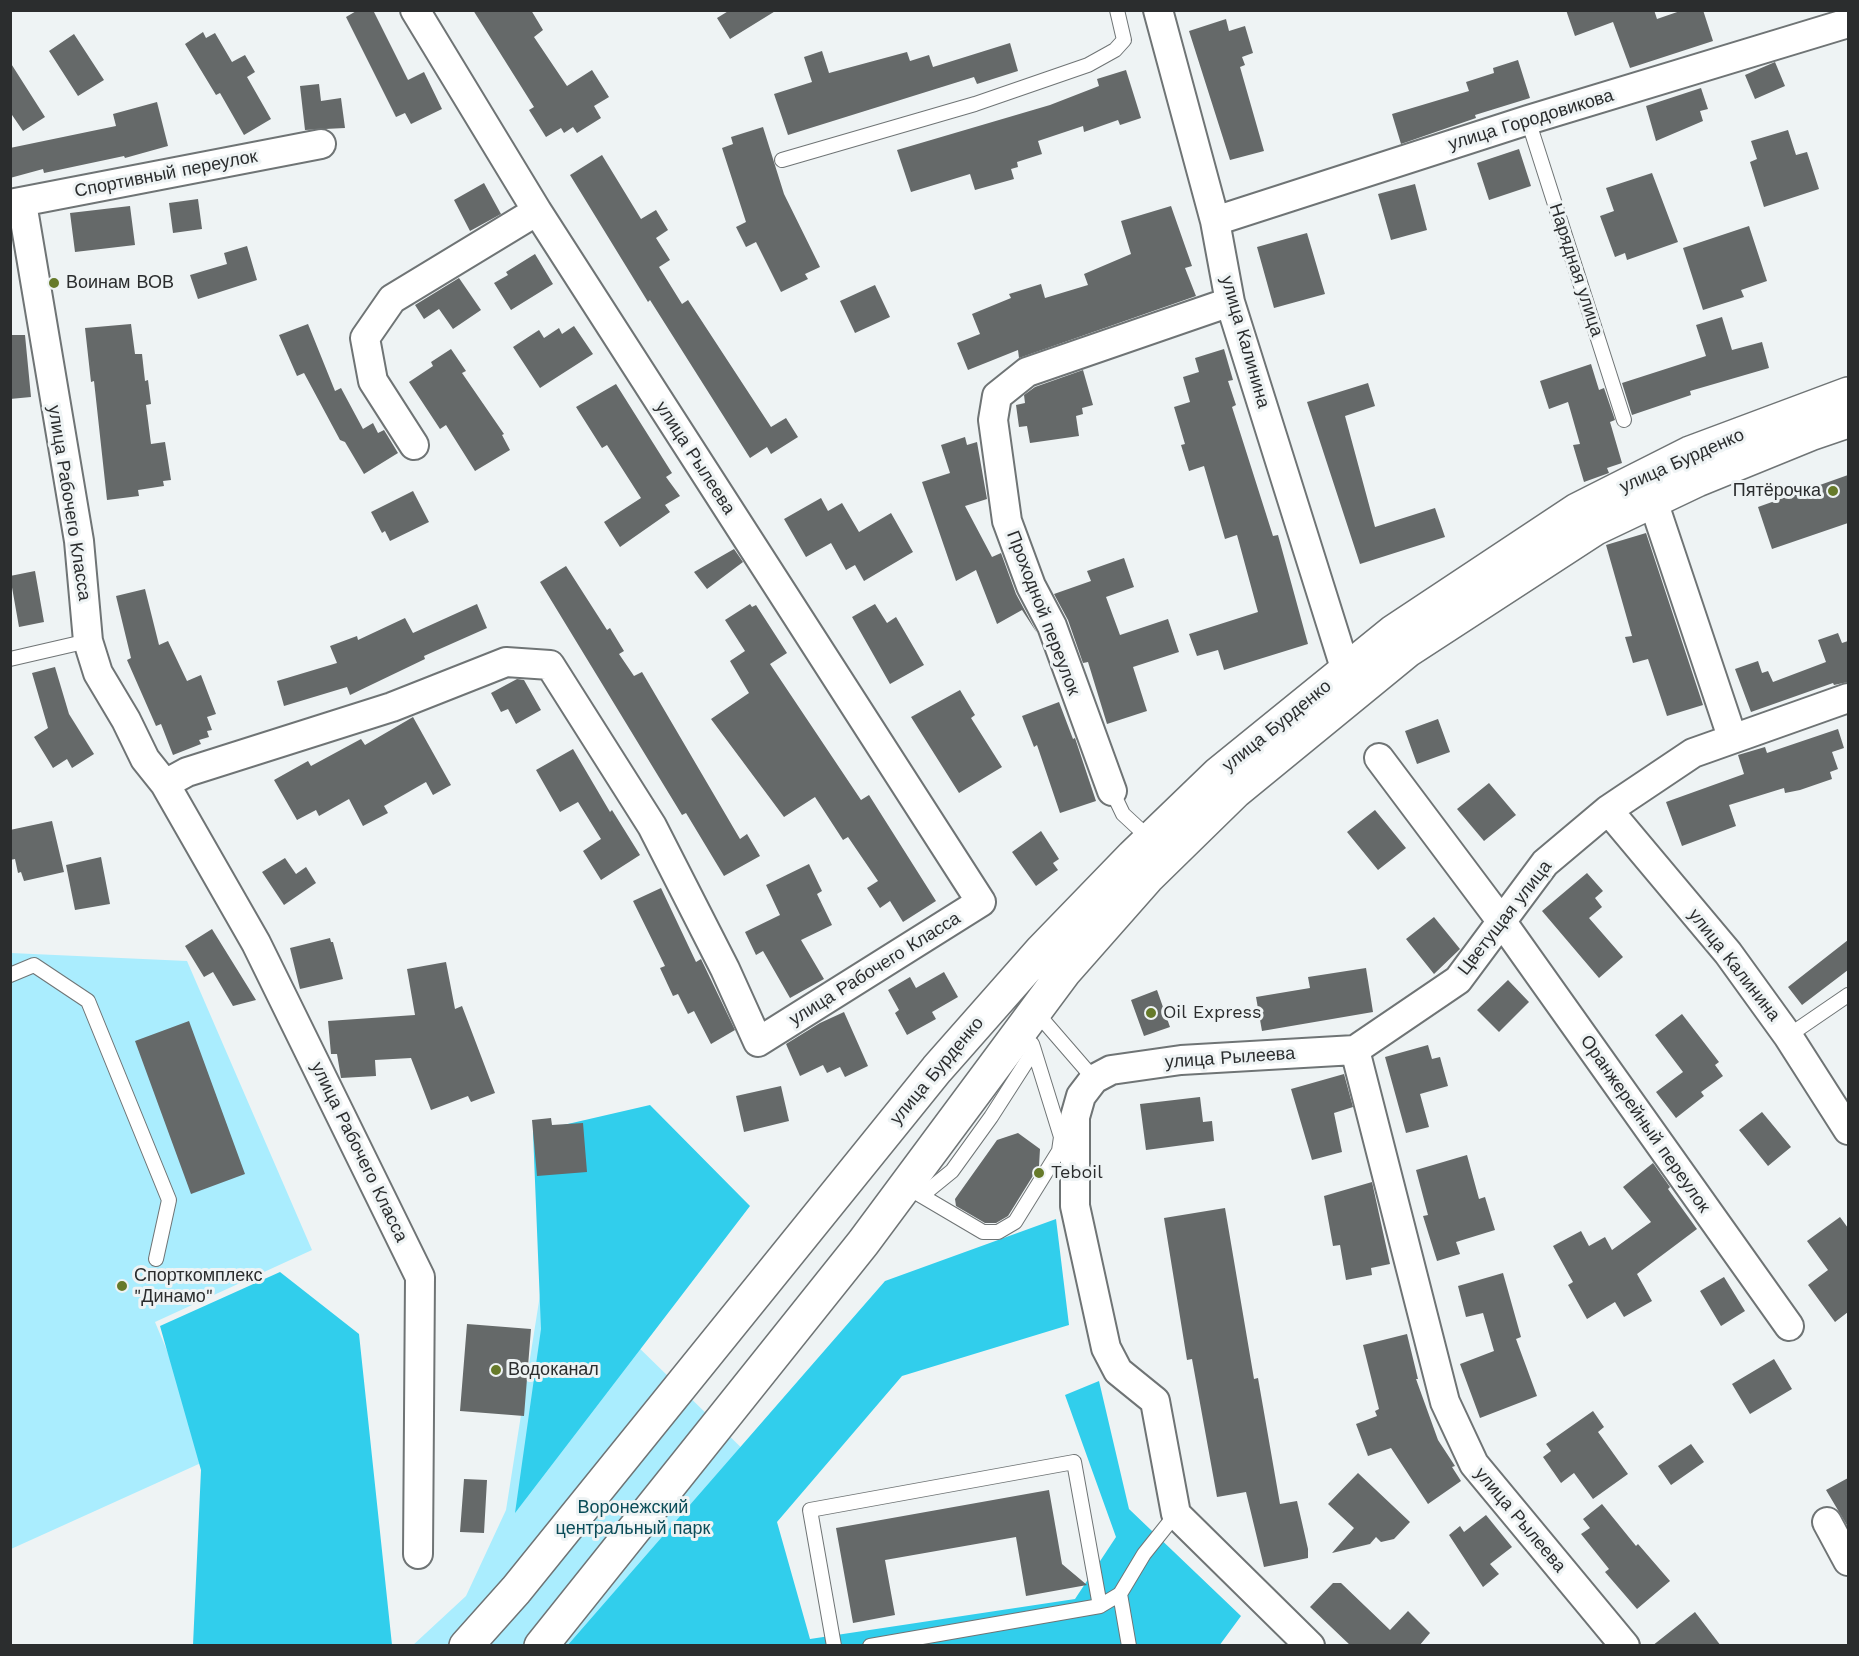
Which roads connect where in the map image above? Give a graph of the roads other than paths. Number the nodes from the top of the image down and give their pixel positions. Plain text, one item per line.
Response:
1 (415, 10) edge
2 (1117, 10) edge
3 (1158, 10) edge
4 (1848, 23) edge
5 (1528, 120) junction
6 (321, 144) dead end
7 (782, 160) dead end
8 (16, 203) edge
9 (537, 211) junction
10 (1215, 221) junction
11 (1230, 302) junction
12 (1848, 394) edge
13 (1624, 420) dead end
14 (1848, 421) edge
15 (414, 445) dead end
16 (1653, 501) junction
17 (88, 641) junction
18 (10, 659) edge
19 (1346, 671) junction
20 (1848, 698) edge
21 (1732, 737) junction
22 (1379, 758) dead end
23 (165, 784) junction
24 (1112, 791) joint
25 (1608, 810) junction
26 (1150, 839) junction
27 (981, 902) joint
28 (1502, 922) junction
29 (10, 975) edge
30 (1848, 995) edge
31 (1032, 1029) junction
32 (1788, 1036) junction
33 (1355, 1050) junction
34 (1094, 1079) junction
35 (1848, 1130) edge
36 (899, 1199) junction
37 (156, 1259) dead end
38 (1789, 1326) dead end
39 (1176, 1514) junction
40 (1827, 1522) dead end
41 (418, 1554) dead end
42 (1848, 1561) edge
43 (1120, 1594) junction
44 (1100, 1606) junction
45 (466, 1646) edge
46 (540, 1646) edge
47 (834, 1646) edge
48 (870, 1646) edge
49 (1129, 1646) edge
50 (1310, 1646) edge
51 (1625, 1646) edge

1 - 9 street, улица Рылеева
2 - 7 lane
3 - 10 street, улица Калинина
4 - 5 street, улица Городовикова
5 - 10 street, улица Городовикова
5 - 13 lane, Нарядная улица
6 - 8 street, Спортивный переулок
8 - 17 street, улица Рабочего Класса
9 - 15 street
9 - 27 street, улица Рылеева
10 - 11 street, улица Калинина
11 - 19 street, улица Калинина
11 - 24 street, Проходной переулок
12 - 19 main road, улица Бурденко
14 - 16 main road, улица Бурденко
16 - 21 street
16 - 31 main road, улица Бурденко
17 - 18 lane
17 - 23 street, улица Рабочего Класса
19 - 26 main road, улица Бурденко
20 - 21 street, Цветущая улица
21 - 25 street, Цветущая улица
22 - 28 street
23 - 27 street, улица Рабочего Класса
23 - 41 street, улица Рабочего Класса
24 - 26 lane
25 - 28 street, Цветущая улица
25 - 32 street, улица Калинина
26 - 45 main road, улица Бурденко
28 - 33 street, Цветущая улица
28 - 38 street, Оранжерейный переулок
29 - 37 lane
30 - 32 lane
31 - 34 lane
31 - 36 main road, улица Бурденко
31 - 36 lane
32 - 35 street, улица Калинина
33 - 34 street, улица Рылеева
33 - 51 street, улица Рылеева
34 - 39 street
36 - 46 main road, улица Бурденко
39 - 43 lane
39 - 50 street
40 - 42 street
43 - 44 lane
43 - 49 lane
44 - 47 lane
44 - 48 lane

